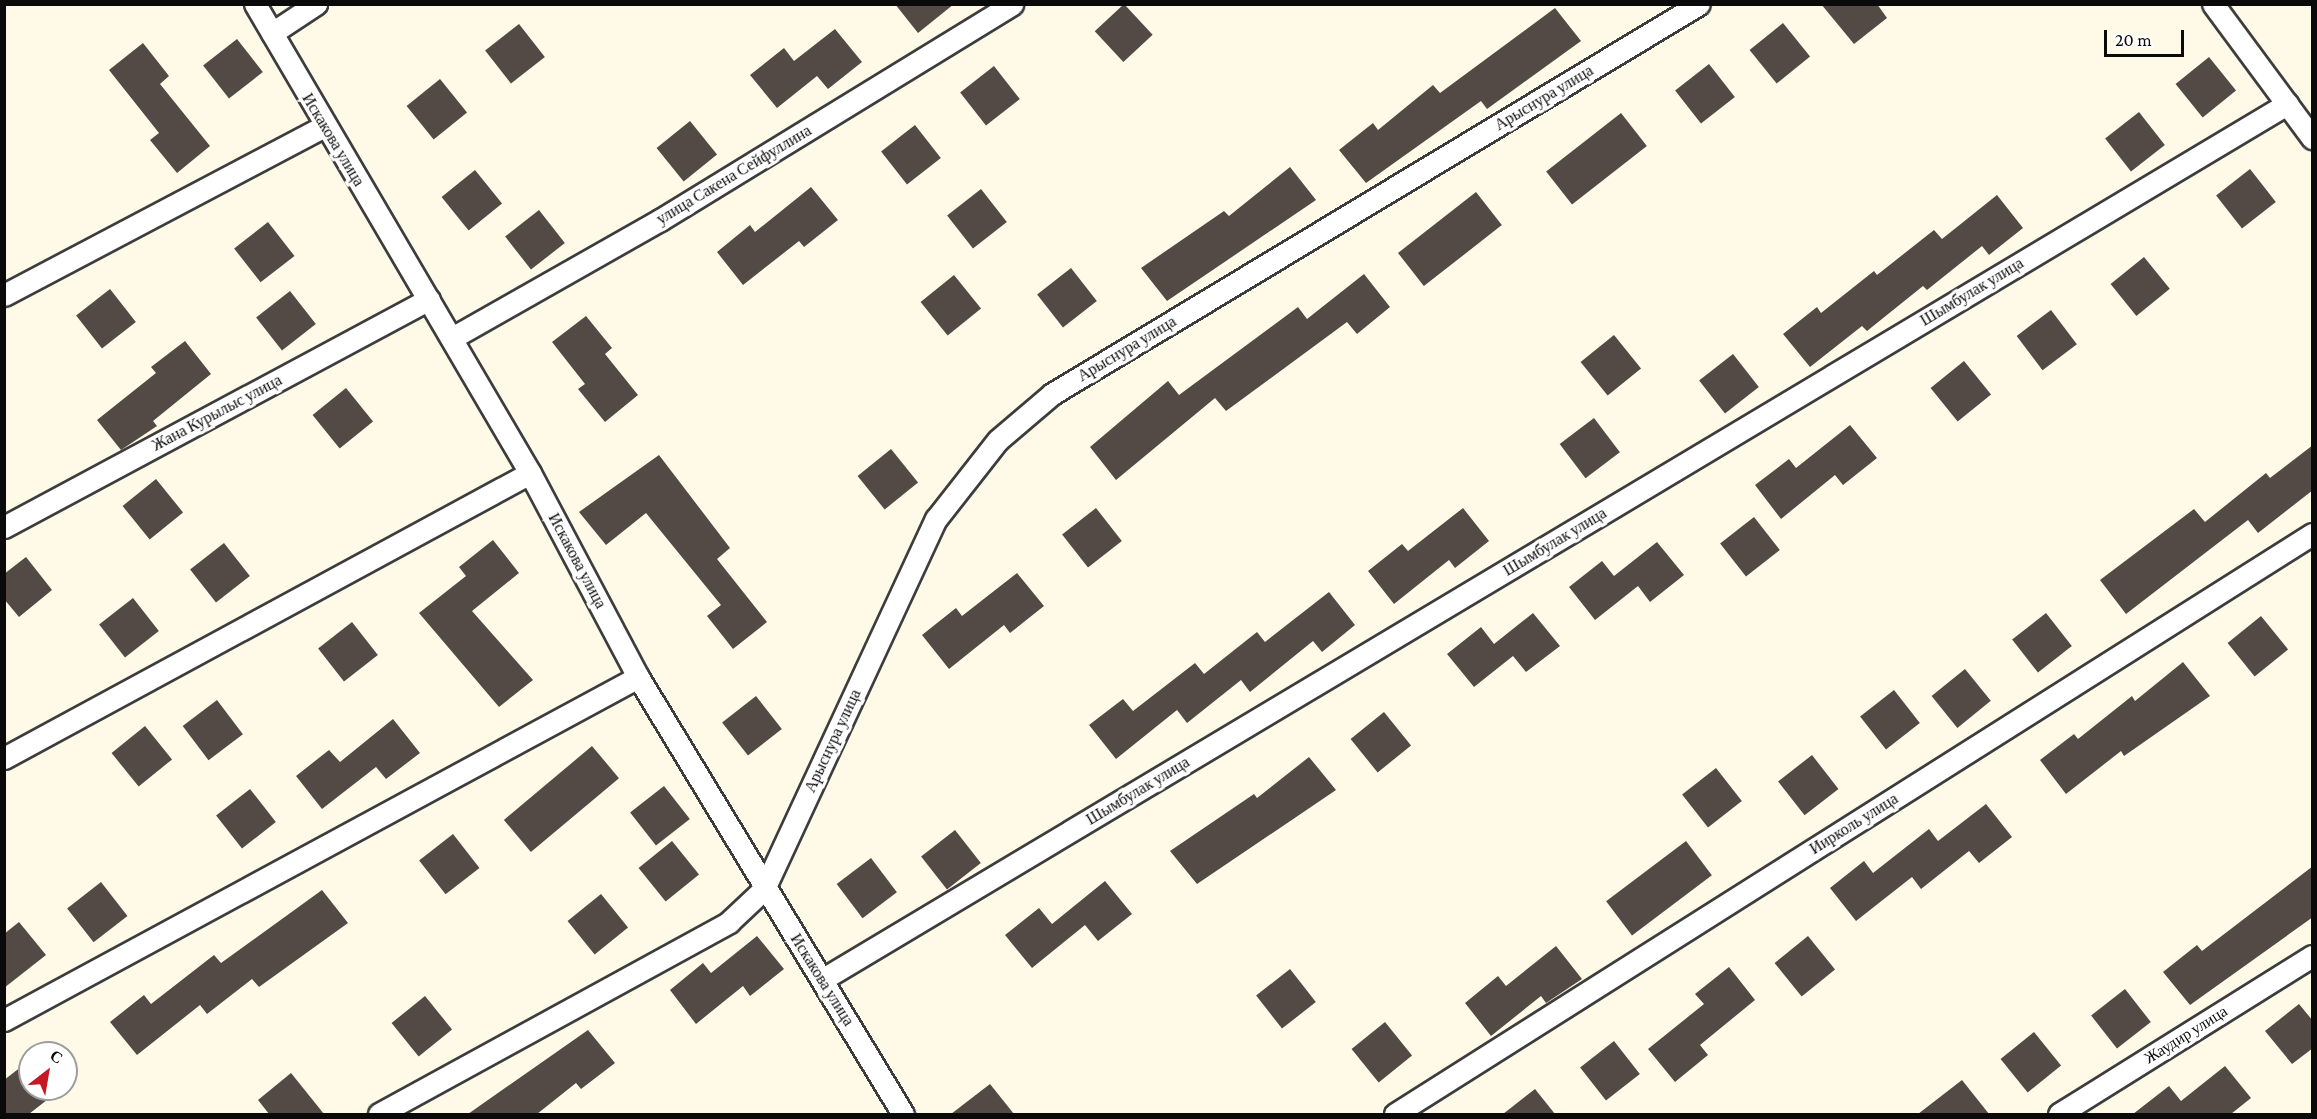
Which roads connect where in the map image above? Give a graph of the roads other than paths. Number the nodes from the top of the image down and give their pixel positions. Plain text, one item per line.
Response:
1 (255, 4) edge
2 (316, 4) edge
3 (1012, 4) edge
4 (1699, 4) edge
5 (2213, 4) edge
6 (272, 33) junction
7 (2287, 104) junction
8 (324, 126) junction
9 (2313, 138) edge
10 (4, 295) edge
11 (429, 299) junction
12 (452, 338) junction
13 (530, 473) junction
14 (4, 526) edge
15 (2313, 534) edge
16 (638, 676) junction
17 (4, 758) edge
18 (764, 889) junction
19 (2313, 956) edge
20 (823, 979) junction
21 (4, 1020) edge
22 (379, 1114) edge
23 (903, 1114) edge
24 (1395, 1114) edge
25 (2059, 1114) edge

1 - 6 street, Искакова улица
2 - 6 street
3 - 12 street, улица Сакена Сейфуллина
4 - 18 street, Арыснура улица
5 - 7 street
6 - 8 street, Искакова улица
7 - 9 street
7 - 20 street, Шымбулак улица
8 - 10 street
8 - 11 street, Искакова улица
11 - 12 street, Искакова улица
11 - 14 street, Жана Курылыс улица
12 - 13 street, Искакова улица
13 - 16 street, Искакова улица
13 - 17 street
15 - 24 street, Иирколь улица
16 - 18 street, Искакова улица
16 - 21 street
18 - 20 street, Искакова улица
18 - 22 street
19 - 25 street, Жаудир улица
20 - 23 street, Искакова улица

